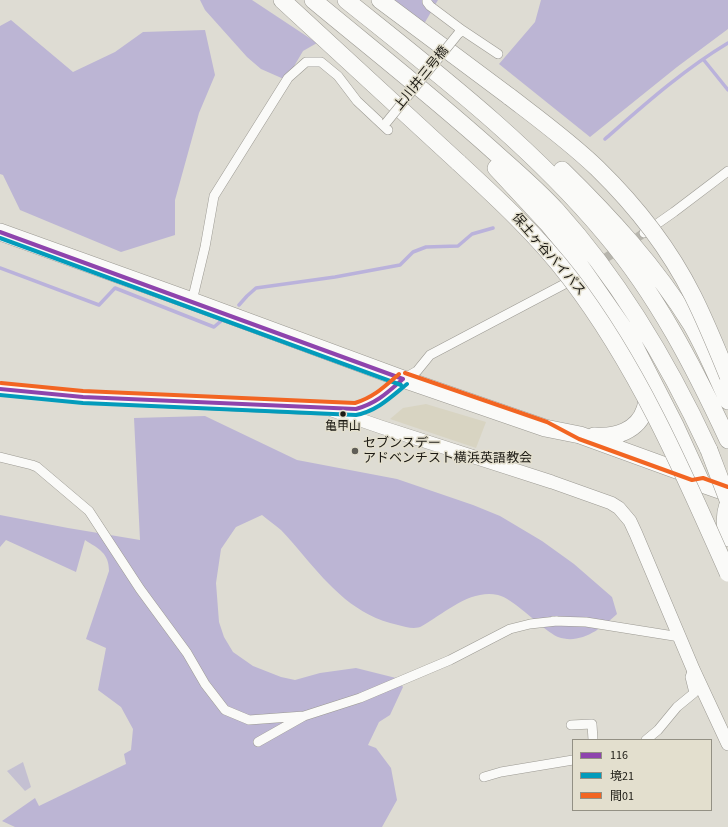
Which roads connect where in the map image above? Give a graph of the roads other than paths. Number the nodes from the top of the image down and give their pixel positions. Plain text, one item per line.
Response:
1 (282, 0) edge
2 (313, 0) edge
3 (346, 0) edge
4 (380, 0) edge
5 (427, 0) edge
6 (352, 32) junction
7 (460, 32) junction
8 (405, 47) junction
9 (498, 54) dead end
10 (728, 171) edge
11 (0, 232) edge
12 (644, 233) tunnel mouth
13 (575, 278) tunnel mouth
14 (192, 301) junction
15 (648, 370) junction
16 (728, 376) edge
17 (404, 379) junction
18 (0, 389) edge
19 (728, 401) edge
20 (329, 409) junction
21 (545, 428) junction
22 (580, 435) junction
23 (728, 440) edge
24 (0, 457) edge
25 (702, 484) junction
26 (728, 493) edge
27 (728, 500) edge
28 (728, 504) edge
29 (728, 538) edge
30 (728, 573) edge
31 (557, 620) junction
32 (529, 621) dead end
33 (680, 637) junction
34 (693, 669) junction
35 (304, 716) junction
36 (571, 725) dead end
37 (593, 739) edge
38 (647, 739) edge
39 (258, 742) dead end
40 (728, 744) edge
41 (572, 760) edge
42 (484, 777) dead end

1 - 30 highway, 保土ヶ谷バイパス, bridge
2 - 6 highway
3 - 8 highway
4 - 16 highway, bridge
5 - 7 street
6 - 15 highway
6 - 27 highway, bridge
7 - 9 street
7 - 14 street, 上川井三号橋, bridge
8 - 19 highway
8 - 23 highway
10 - 12 street
11 - 14 highway
13 - 17 street
14 - 17 highway
15 - 22 highway
15 - 25 highway
17 - 20 street
17 - 21 highway
18 - 20 street
20 - 33 street
21 - 22 highway
21 - 25 highway
22 - 25 highway
24 - 35 street
25 - 26 highway
28 - 29 highway
31 - 32 street
31 - 33 street
31 - 35 street
33 - 34 street
34 - 38 street
34 - 40 street
35 - 39 street
36 - 37 street
41 - 42 street

